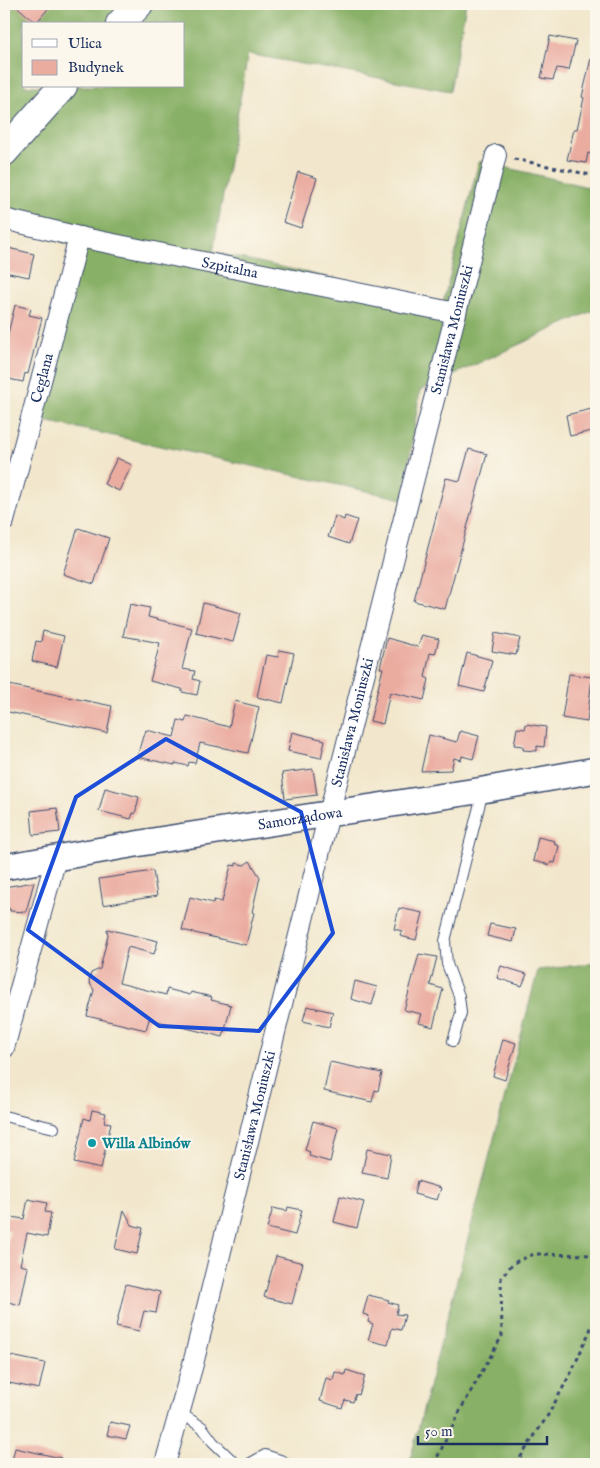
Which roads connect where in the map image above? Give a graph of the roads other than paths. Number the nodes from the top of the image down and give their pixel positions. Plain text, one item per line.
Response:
1 (140, 4) edge
2 (122, 22) edge
3 (61, 88) edge
4 (4, 152) edge
5 (496, 155) road end
6 (4, 219) edge
7 (79, 237) junction
8 (456, 312) junction
9 (4, 521) edge
10 (596, 770) edge
11 (483, 790) junction
12 (329, 814) junction
13 (56, 858) junction
14 (4, 867) edge
15 (453, 1041) dead end
16 (4, 1048) edge
17 (4, 1116) edge
18 (54, 1128) dead end
19 (180, 1413) junction
20 (165, 1464) edge
21 (236, 1464) edge
22 (249, 1464) edge
23 (285, 1464) edge

1 - 2 main road
3 - 4 main road
5 - 8 street, Stanisława Moniuszki
6 - 7 street, Szpitalna
7 - 8 street, Szpitalna
7 - 9 street, Ceglana
8 - 12 street, Stanisława Moniuszki
10 - 11 street, Samorządowa
11 - 12 street, Samorządowa
11 - 15 lane
12 - 13 street, Samorządowa
12 - 19 street, Stanisława Moniuszki
13 - 14 street, Samorządowa
13 - 16 street
17 - 18 lane
19 - 20 street, Stanisława Moniuszki
19 - 21 lane
22 - 23 lane

